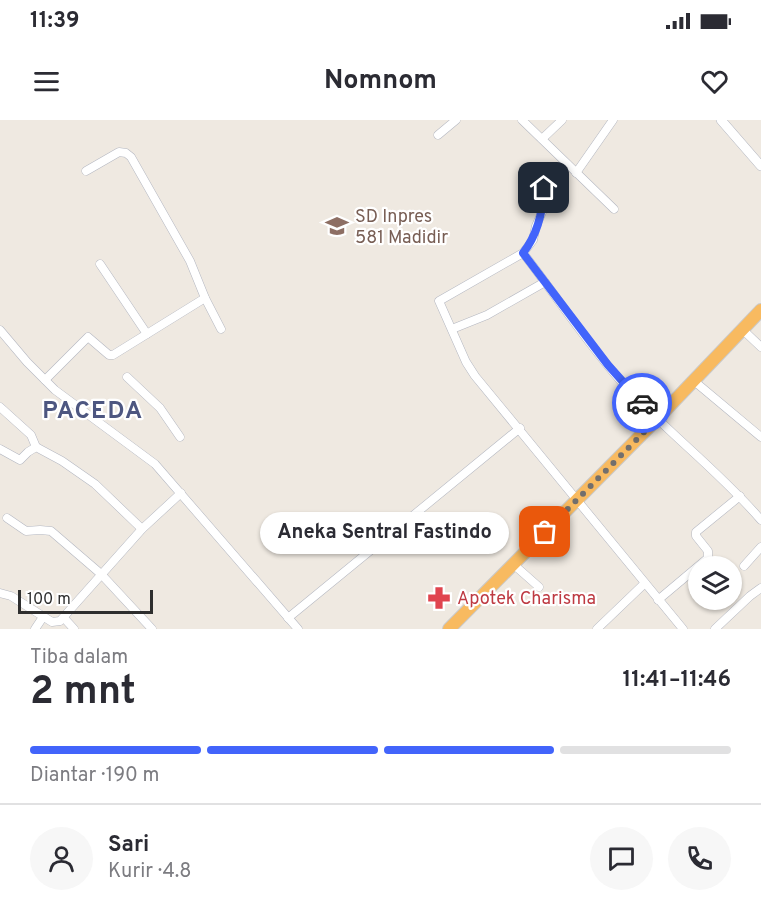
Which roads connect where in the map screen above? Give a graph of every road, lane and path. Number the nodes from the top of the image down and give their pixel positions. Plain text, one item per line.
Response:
1 (456, 120) edge
2 (522, 120) edge
3 (562, 120) edge
4 (614, 120) edge
5 (721, 120) edge
6 (438, 135) dead end
7 (542, 139) junction
8 (567, 164) junction
9 (761, 166) edge
10 (86, 171) dead end
11 (576, 173) junction
12 (614, 209) dead end
13 (523, 253) junction
14 (100, 264) dead end
15 (545, 282) junction
16 (205, 298) junction
17 (761, 310) edge
18 (221, 329) dead end
19 (452, 329) junction
20 (0, 330) edge
21 (742, 330) junction
22 (147, 334) junction
23 (761, 347) edge
24 (128, 377) dead end
25 (45, 380) junction
26 (694, 381) junction
27 (0, 407) edge
28 (658, 418) junction
29 (520, 428) junction
30 (180, 437) dead end
31 (761, 437) edge
32 (36, 447) junction
33 (0, 449) edge
34 (181, 493) junction
35 (740, 496) junction
36 (577, 499) junction
37 (7, 518) dead end
38 (761, 519) edge
39 (142, 529) junction
40 (761, 547) edge
41 (513, 564) junction
42 (744, 566) dead end
43 (100, 574) junction
44 (645, 583) junction
45 (539, 587) dead end
46 (761, 588) edge
47 (0, 593) edge
48 (658, 600) junction
49 (43, 617) junction
50 (64, 618) junction
51 (288, 618) junction
52 (35, 629) edge
53 (74, 629) edge
54 (152, 629) edge
55 (298, 629) edge
56 (449, 629) edge
57 (597, 629) edge
58 (683, 629) edge
59 (715, 629) edge

1 - 6 street
2 - 7 street
3 - 7 street
4 - 11 street
5 - 9 street
7 - 8 street
8 - 11 street
8 - 13 street
10 - 16 street
11 - 12 street
13 - 15 street
13 - 19 street
14 - 22 street
15 - 19 street
15 - 28 street
16 - 18 street
16 - 22 street
17 - 21 highway
19 - 29 street
20 - 25 street
21 - 23 street
21 - 26 highway
22 - 25 street
24 - 30 street
25 - 34 street
26 - 28 highway
26 - 31 street
27 - 32 street
28 - 35 street
28 - 36 highway
29 - 36 street
29 - 51 street
32 - 33 street
32 - 39 street
34 - 39 street
34 - 51 street
35 - 38 street
35 - 48 street
36 - 41 highway
36 - 44 street
37 - 43 street
39 - 43 street
40 - 42 street
41 - 45 street
41 - 56 highway
43 - 50 street
43 - 54 street
44 - 48 street
44 - 57 street
46 - 59 street
47 - 49 street
48 - 58 street
49 - 50 street
49 - 52 street
50 - 53 street
51 - 55 street

